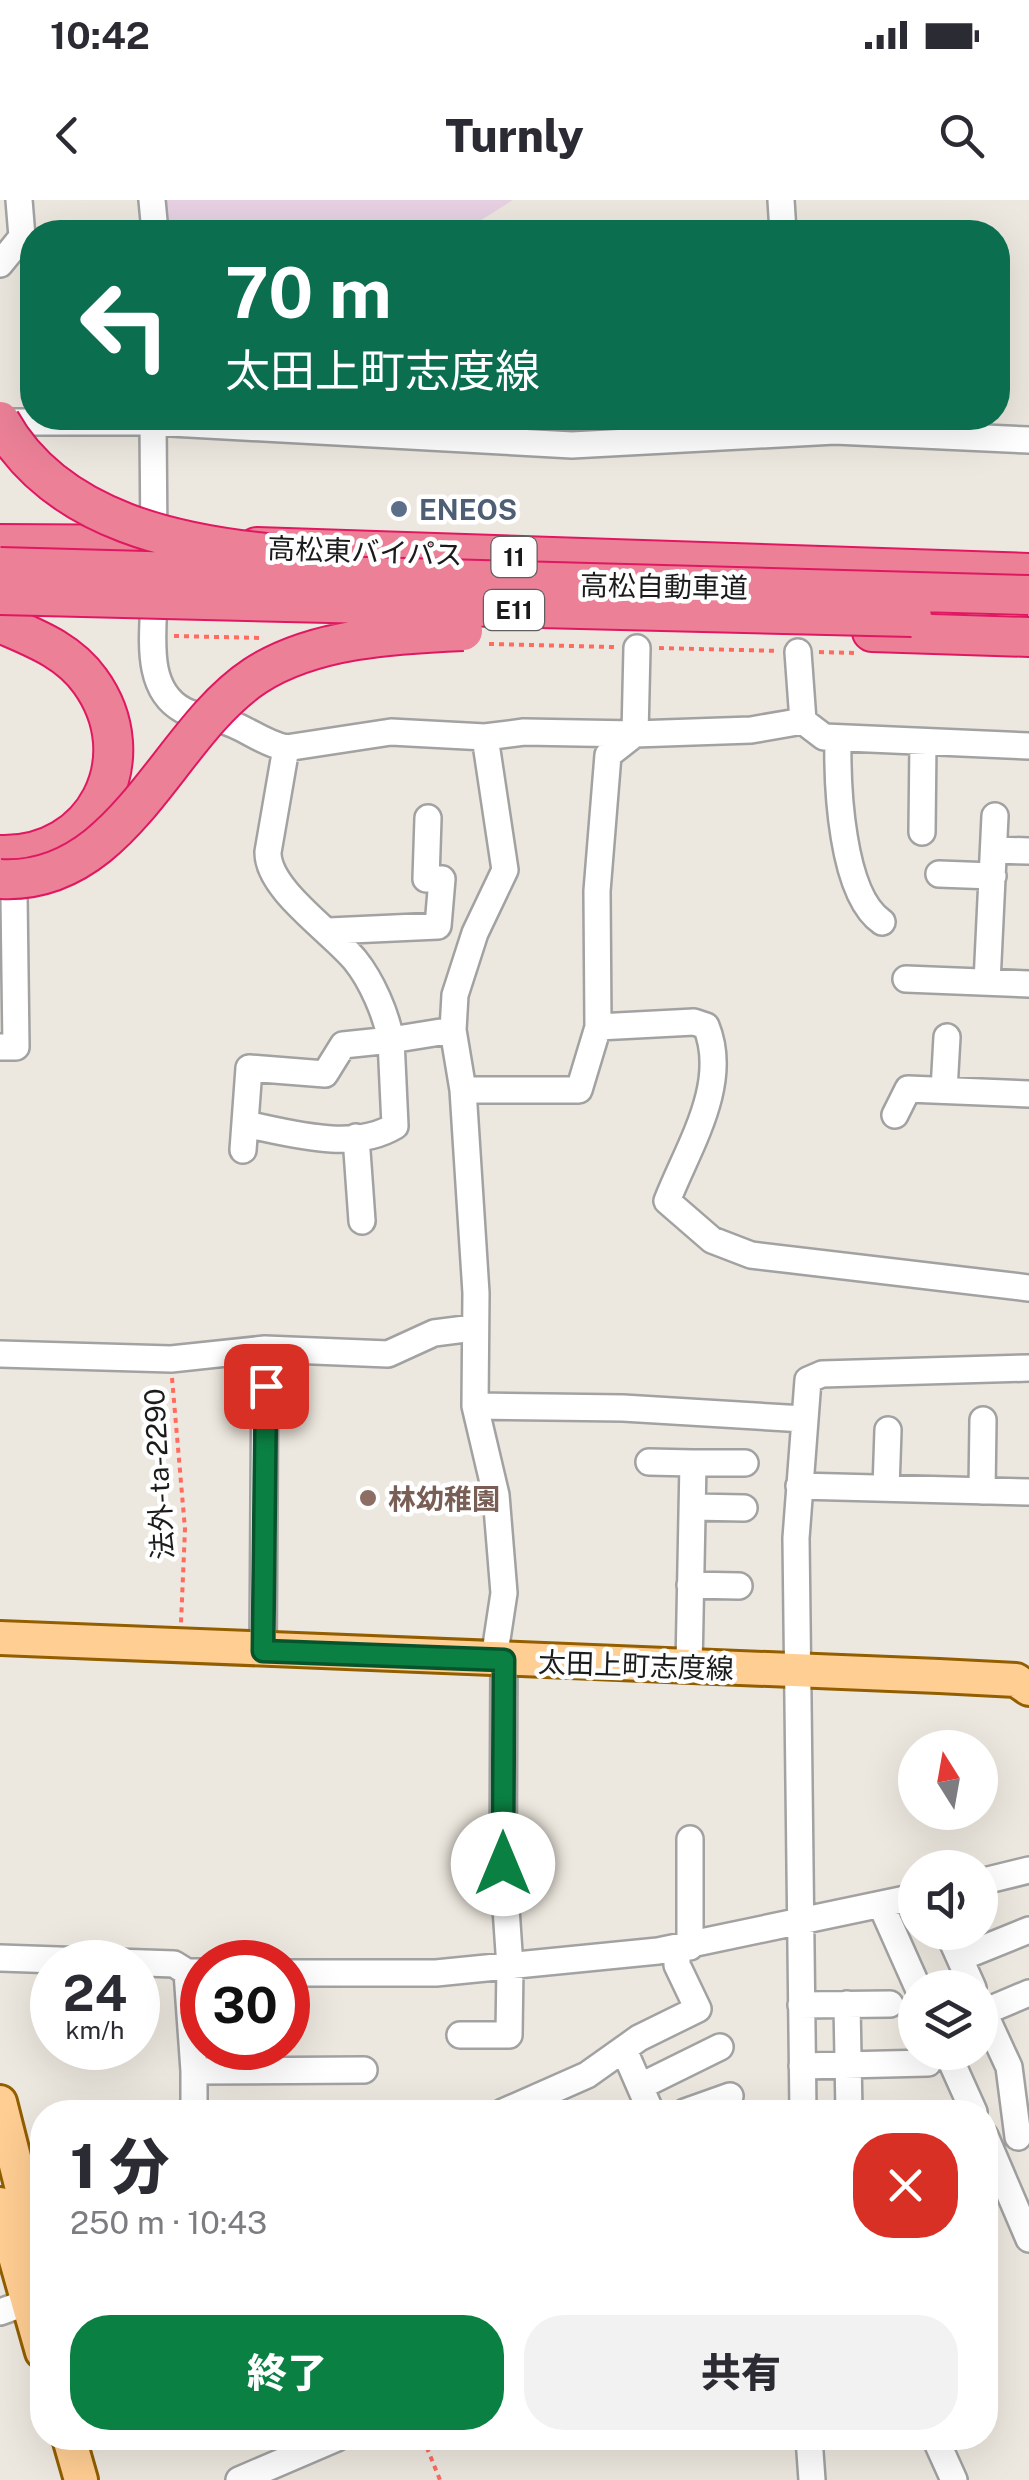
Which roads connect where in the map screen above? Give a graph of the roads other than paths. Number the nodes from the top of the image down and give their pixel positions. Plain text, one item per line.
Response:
1 (20, 239) edge
2 (0, 264) edge
3 (0, 422) edge
4 (148, 430) edge
5 (307, 430) edge
6 (746, 430) edge
7 (857, 430) edge
8 (1029, 440) edge
9 (0, 544) edge
10 (154, 544) junction
11 (0, 567) edge
12 (1029, 573) edge
13 (398, 580) junction
14 (0, 595) edge
15 (1029, 595) edge
16 (0, 605) edge
17 (1029, 618) edge
18 (155, 622) junction
19 (0, 623) edge
20 (801, 634) junction
21 (1029, 637) edge
22 (637, 648) road end
23 (223, 720) junction
24 (803, 721) junction
25 (635, 734) junction
26 (485, 737) junction
27 (838, 738) junction
28 (924, 742) junction
29 (1029, 746) edge
30 (286, 748) junction
31 (995, 816) dead end
32 (428, 818) dead end
33 (922, 832) dead end
34 (1029, 851) edge
35 (0, 854) edge
36 (993, 862) junction
37 (939, 874) dead end
38 (4, 890) edge
39 (882, 922) dead end
40 (329, 931) junction
41 (906, 979) dead end
42 (988, 982) junction
43 (1029, 984) edge
44 (598, 1028) junction
45 (453, 1030) junction
46 (947, 1037) dead end
47 (391, 1040) junction
48 (0, 1047) edge
49 (463, 1090) junction
50 (944, 1090) junction
51 (1029, 1094) edge
52 (895, 1115) dead end
53 (356, 1138) junction
54 (362, 1221) dead end
55 (1029, 1288) edge
56 (472, 1328) junction
57 (265, 1350) junction
58 (0, 1354) edge
59 (1029, 1368) edge
60 (475, 1406) junction
61 (804, 1419) junction
62 (983, 1420) dead end
63 (888, 1430) dead end
64 (649, 1462) dead end
65 (693, 1462) junction
66 (745, 1463) dead end
67 (800, 1486) junction
68 (886, 1488) junction
69 (982, 1490) junction
70 (1029, 1492) edge
71 (693, 1508) junction
72 (744, 1508) dead end
73 (690, 1585) junction
74 (739, 1586) dead end
75 (0, 1638) edge
76 (263, 1651) junction
77 (499, 1659) junction
78 (689, 1667) junction
79 (796, 1670) junction
80 (1025, 1683) edge
81 (690, 1838) dead end
82 (1029, 1870) edge
83 (998, 1878) edge
84 (898, 1901) edge
85 (881, 1905) junction
86 (800, 1920) junction
87 (1029, 1930) edge
88 (684, 1948) junction
89 (956, 1950) edge
90 (0, 1958) edge
91 (960, 1958) junction
92 (180, 1966) edge
93 (510, 1967) junction
94 (910, 1970) edge
95 (965, 1970) edge
96 (310, 1973) edge
97 (1029, 1993) edge
98 (998, 2003) edge
99 (801, 2004) junction
100 (847, 2004) junction
101 (890, 2004) dead end
102 (998, 2032) edge
103 (460, 2036) dead end
104 (720, 2047) dead end
105 (624, 2050) junction
106 (898, 2061) edge
107 (1019, 2063) edge
108 (848, 2064) junction
109 (802, 2066) junction
110 (364, 2070) dead end
111 (946, 2070) edge
112 (194, 2072) joint
113 (641, 2086) junction
114 (730, 2096) dead end
115 (194, 2100) edge
116 (530, 2100) edge
117 (647, 2100) edge
118 (719, 2100) edge
119 (803, 2100) edge
120 (850, 2100) edge
121 (966, 2100) edge
122 (0, 2102) edge
123 (1023, 2134) edge
124 (998, 2142) edge
125 (998, 2170) edge
126 (9, 2219) edge
127 (1029, 2239) edge
128 (30, 2250) edge
129 (23, 2303) edge
130 (73, 2450) edge
131 (95, 2450) edge
132 (309, 2450) edge
133 (810, 2450) edge
134 (940, 2450) edge
135 (82, 2480) edge
136 (104, 2480) edge
137 (239, 2480) edge
138 (812, 2480) edge
139 (954, 2480) edge

1 - 2 street
3 - 13 highway, bridge
4 - 10 street
5 - 6 street
7 - 8 street
9 - 10 highway, 高松東バイパス / 11
10 - 12 highway, 高松東バイパス / 11
10 - 18 street
11 - 13 highway, 高松自動車道 / E11, bridge
13 - 15 highway, 高松自動車道 / E11, bridge
14 - 20 highway, 高松自動車道 / E11, bridge
16 - 18 highway
17 - 20 highway, 高松自動車道 / E11, bridge
18 - 21 highway
18 - 23 street
19 - 35 highway
20 - 24 street
20 - 38 highway, bridge
22 - 25 street
23 - 30 street
23 - 38 street
24 - 25 street
24 - 27 street
25 - 26 street
25 - 44 street
26 - 30 street
26 - 45 street
27 - 28 street
27 - 39 street
28 - 29 street
28 - 33 street
30 - 40 street
31 - 36 street
32 - 40 street
34 - 36 street
36 - 37 street
36 - 42 street
38 - 48 street
40 - 47 street
41 - 42 street
42 - 43 street
44 - 49 street
44 - 55 street
45 - 47 street
45 - 49 street
46 - 50 street
47 - 53 street
47 - 53 street
49 - 56 street
50 - 51 street
50 - 52 street
53 - 54 street
56 - 57 street
56 - 60 street
57 - 58 street
57 - 76 street
59 - 61 street
60 - 61 street
60 - 77 street
61 - 67 street
62 - 69 street
63 - 68 street
64 - 65 street
65 - 66 street
65 - 71 street
67 - 68 street
67 - 79 street
68 - 69 street
69 - 70 street
71 - 72 street
71 - 73 street
73 - 74 street
73 - 78 street
75 - 76 main road, 太田上町志度線
76 - 77 main road, 太田上町志度線
77 - 78 main road, 太田上町志度線
77 - 93 street
78 - 79 main road, 太田上町志度線
79 - 80 main road, 太田上町志度線
79 - 86 street
81 - 88 street
82 - 83 street
84 - 85 street
85 - 86 street
85 - 94 street
86 - 88 street
86 - 99 street
87 - 91 street
88 - 93 street
88 - 105 street
89 - 91 street
90 - 92 street
91 - 95 street
93 - 96 street
93 - 103 street
97 - 98 street
99 - 100 street
99 - 109 street
100 - 101 street
100 - 108 street
102 - 107 street
104 - 113 street
105 - 113 street
105 - 116 street
106 - 108 street
107 - 123 street
108 - 109 street
108 - 120 street
109 - 119 street
110 - 112 street
111 - 121 street
112 - 115 street
113 - 117 street
114 - 118 street
122 - 126 main road
123 - 124 street
125 - 127 street
126 - 128 main road
126 - 129 main road
130 - 135 main road
131 - 136 main road
132 - 137 street
133 - 138 street
134 - 139 street

